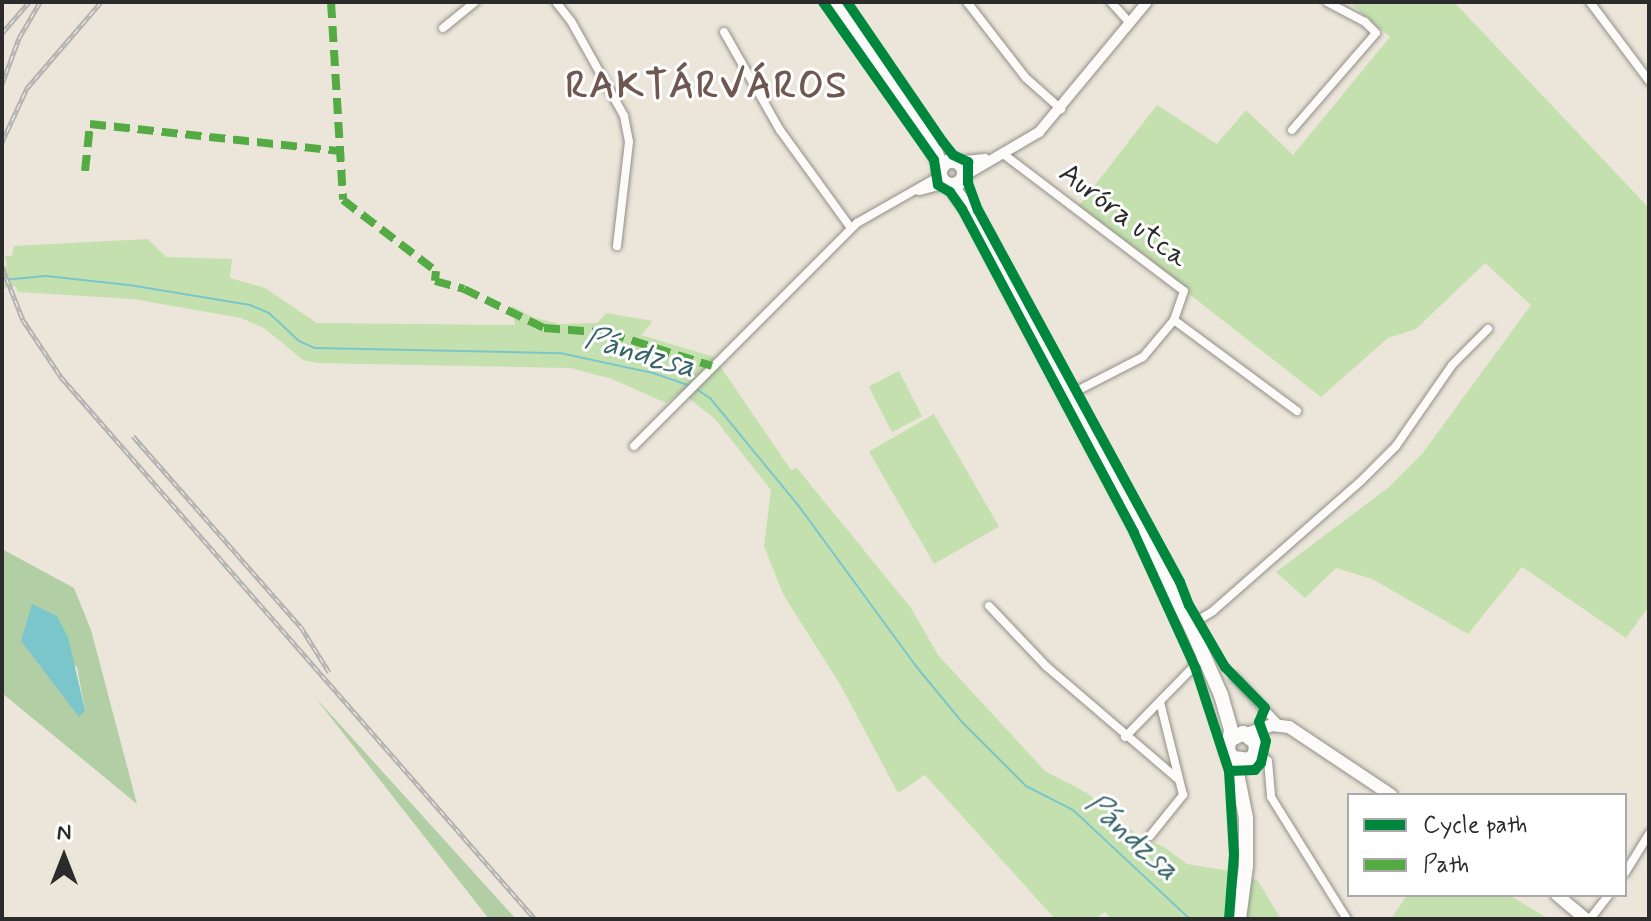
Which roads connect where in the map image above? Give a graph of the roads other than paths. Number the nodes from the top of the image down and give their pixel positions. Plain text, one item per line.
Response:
1 (475, 2) edge
2 (556, 2) edge
3 (834, 2) edge
4 (967, 2) edge
5 (1111, 2) edge
6 (1147, 2) edge
7 (1327, 2) edge
8 (1590, 2) edge
9 (1130, 23) junction
10 (443, 28) dead end
11 (724, 32) dead end
12 (1649, 81) edge
13 (1061, 109) junction
14 (1292, 130) dead end
15 (1002, 153) junction
16 (952, 174) junction
17 (851, 228) junction
18 (617, 246) dead end
19 (1174, 320) junction
20 (1488, 329) dead end
21 (1067, 396) junction
22 (1297, 411) dead end
23 (634, 446) dead end
24 (989, 606) dead end
25 (1190, 625) junction
26 (1204, 656) junction
27 (1234, 677) dead end
28 (1160, 702) junction
29 (1279, 725) junction
30 (1125, 737) junction
31 (1246, 747) junction
32 (1178, 779) junction
33 (1388, 793) edge
34 (1649, 834) edge
35 (1150, 836) dead end
36 (1627, 870) edge
37 (1560, 897) edge
38 (1607, 897) edge
39 (1239, 919) edge
40 (1347, 919) edge
41 (1588, 919) edge

1 - 10 street
2 - 18 street
3 - 16 main road
4 - 13 street
5 - 9 street
6 - 9 street
7 - 14 street
8 - 12 street
9 - 13 street
11 - 17 street
13 - 15 street
15 - 16 street
15 - 16 street
15 - 19 street, Auróra utca
16 - 17 street
16 - 21 main road
17 - 23 street
19 - 21 street
19 - 22 street, Auróra utca
20 - 25 street
21 - 25 main road
24 - 30 street
25 - 26 main road
26 - 28 street
26 - 31 main road
27 - 29 street
28 - 30 street
28 - 32 street
29 - 31 main road
29 - 33 main road
30 - 32 street
31 - 39 main road
31 - 40 street
32 - 35 street
34 - 36 street
37 - 41 main road
38 - 41 street

